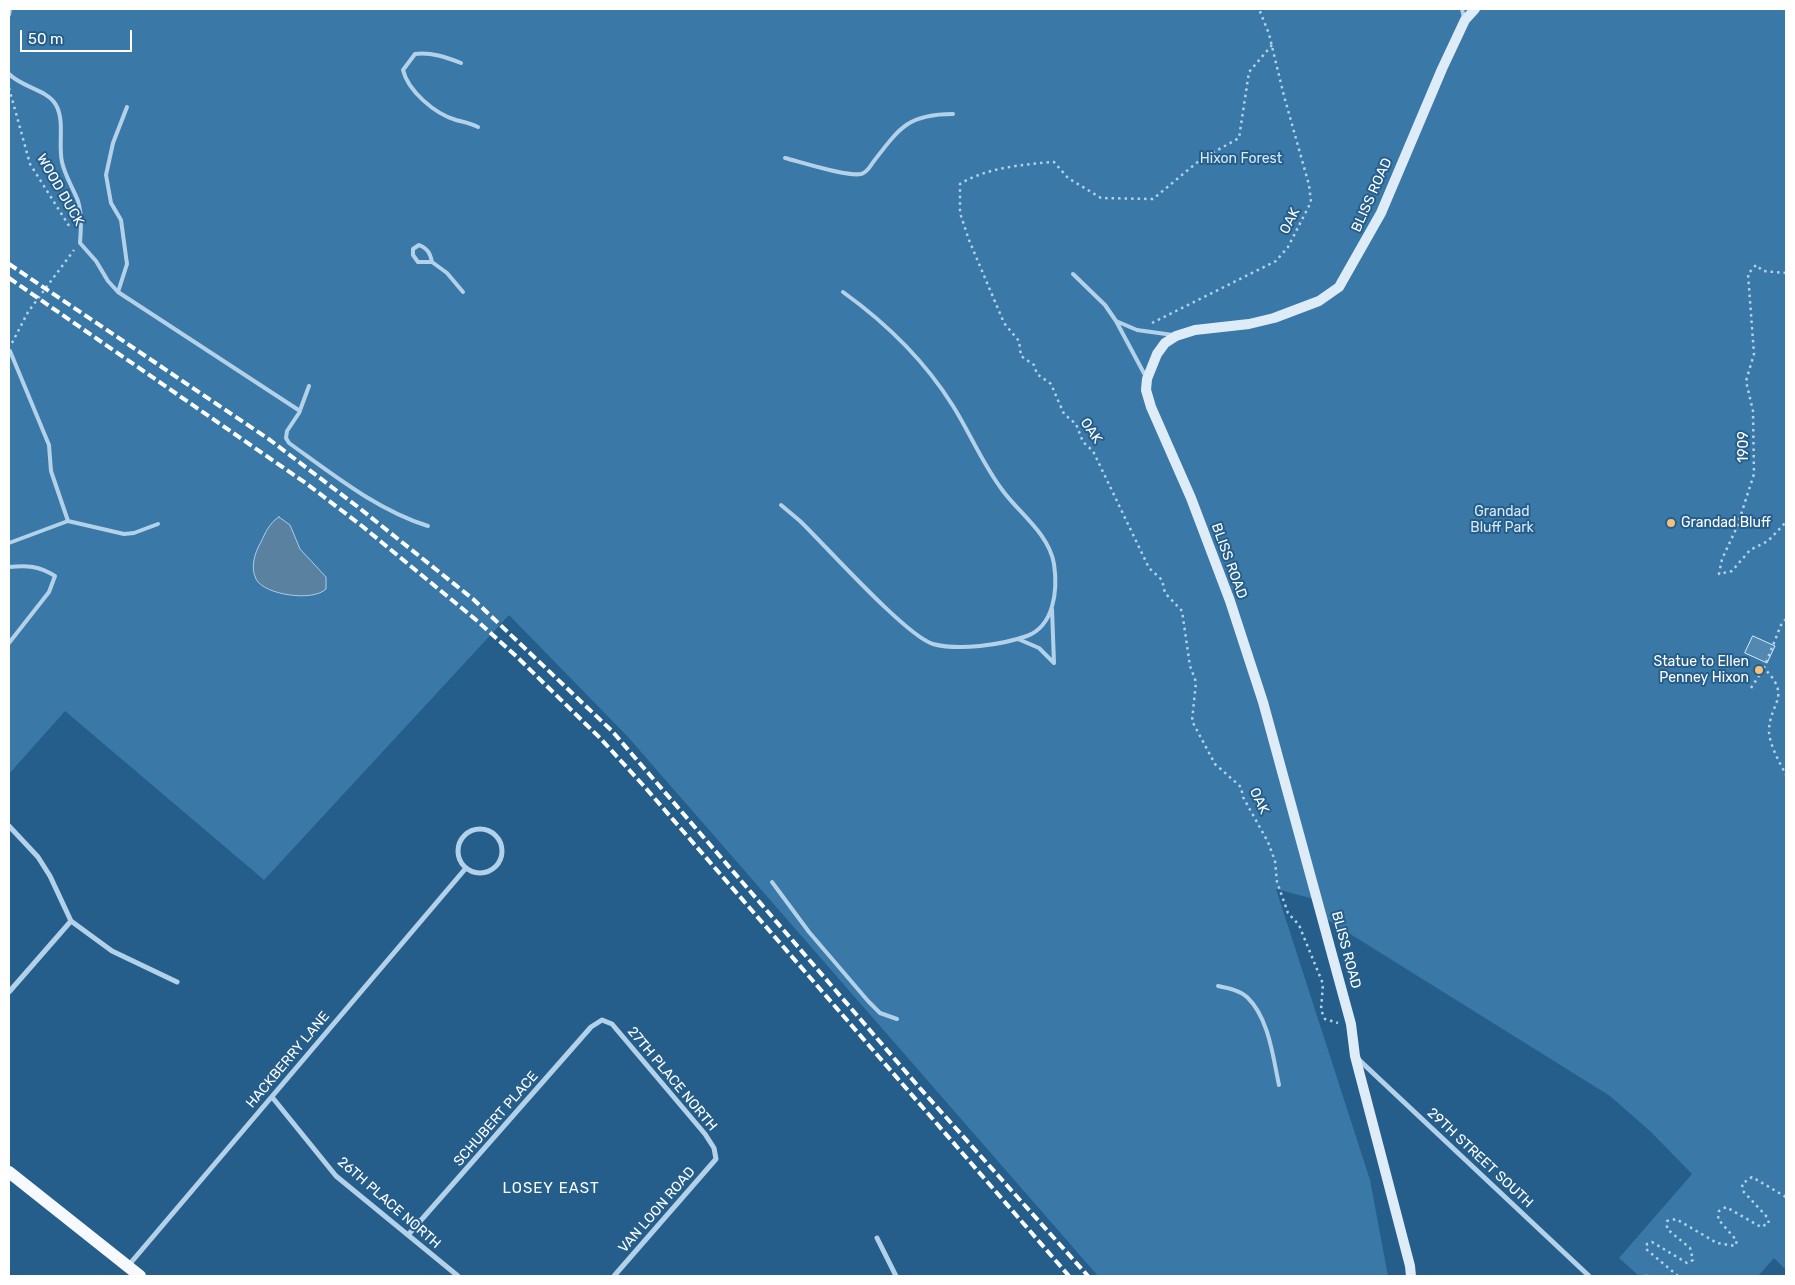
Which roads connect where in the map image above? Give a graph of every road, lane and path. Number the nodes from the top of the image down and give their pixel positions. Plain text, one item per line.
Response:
1 (10, 9) edge
2 (1258, 9) edge
3 (1462, 9) edge
4 (1475, 9) edge
5 (9, 15) edge
6 (1465, 20) junction
7 (1272, 46) junction
8 (461, 63) dead end
9 (9, 74) edge
10 (9, 88) edge
11 (127, 107) dead end
12 (953, 114) dead end
13 (478, 127) dead end
14 (785, 158) dead end
15 (80, 243) junction
16 (432, 262) junction
17 (1786, 273) edge
18 (1073, 274) dead end
19 (118, 292) junction
20 (463, 292) dead end
21 (843, 292) dead end
22 (1116, 321) junction
23 (1139, 330) junction
24 (1176, 336) junction
25 (10, 351) joint
26 (1147, 379) junction
27 (309, 386) dead end
28 (300, 411) junction
29 (781, 505) dead end
30 (68, 521) junction
31 (1786, 522) edge
32 (158, 524) dead end
33 (428, 526) dead end
34 (9, 543) edge
35 (9, 567) edge
36 (1052, 607) junction
37 (1786, 619) edge
38 (1018, 639) junction
39 (9, 643) edge
40 (1764, 668) junction
41 (1751, 688) dead end
42 (1786, 775) edge
43 (9, 826) edge
44 (466, 868) junction
45 (772, 882) dead end
46 (71, 921) junction
47 (177, 982) dead end
48 (1218, 986) dead end
49 (9, 992) edge
50 (897, 1019) dead end
51 (602, 1020) joint
52 (1351, 1024) junction
53 (1355, 1056) junction
54 (1279, 1085) dead end
55 (272, 1097) junction
56 (716, 1159) joint
57 (9, 1172) edge
58 (1786, 1197) edge
59 (408, 1235) junction
60 (877, 1238) dead end
61 (127, 1266) junction
62 (140, 1276) edge
63 (458, 1276) edge
64 (614, 1276) edge
65 (896, 1276) edge
66 (1411, 1276) edge
67 (1589, 1276) edge
68 (1645, 1276) edge
69 (1652, 1276) edge
70 (1678, 1276) edge

1 - 5 lane
2 - 7 path, OAK
3 - 6 lane
4 - 6 street, BLISS ROAD
6 - 24 street, BLISS ROAD
7 - 23 path, OAK
7 - 52 path, OAK
8 - 13 lane
9 - 15 lane
10 - 15 path, WOOD DUCK
11 - 19 lane
12 - 14 lane
15 - 19 lane
15 - 25 path
16 - 16 lane
16 - 20 lane
17 - 31 path, 1909
18 - 22 lane
19 - 28 lane
21 - 36 lane
22 - 23 lane
22 - 26 lane
23 - 24 lane
24 - 26 street, BLISS ROAD
25 - 30 lane
26 - 52 street, BLISS ROAD
27 - 28 lane
28 - 33 lane
29 - 38 lane
30 - 32 lane
30 - 34 lane
35 - 39 lane
36 - 38 lane
36 - 38 lane
37 - 40 path
40 - 41 path
40 - 42 path
43 - 46 street
44 - 44 street
44 - 55 street, HACKBERRY LANE
45 - 50 lane
46 - 47 street
46 - 49 street
48 - 54 lane
51 - 56 street, 27TH PLACE NORTH
51 - 59 street, SCHUBERT PLACE
52 - 53 street, BLISS ROAD
53 - 66 street, BLISS ROAD
53 - 67 street, 29TH STREET SOUTH
55 - 59 street, 26TH PLACE NORTH
55 - 61 street, HACKBERRY LANE
56 - 64 street, VAN LOON ROAD
57 - 61 main road
58 - 70 path
59 - 63 street, 26TH PLACE NORTH
60 - 65 street
61 - 62 main road
68 - 69 path

